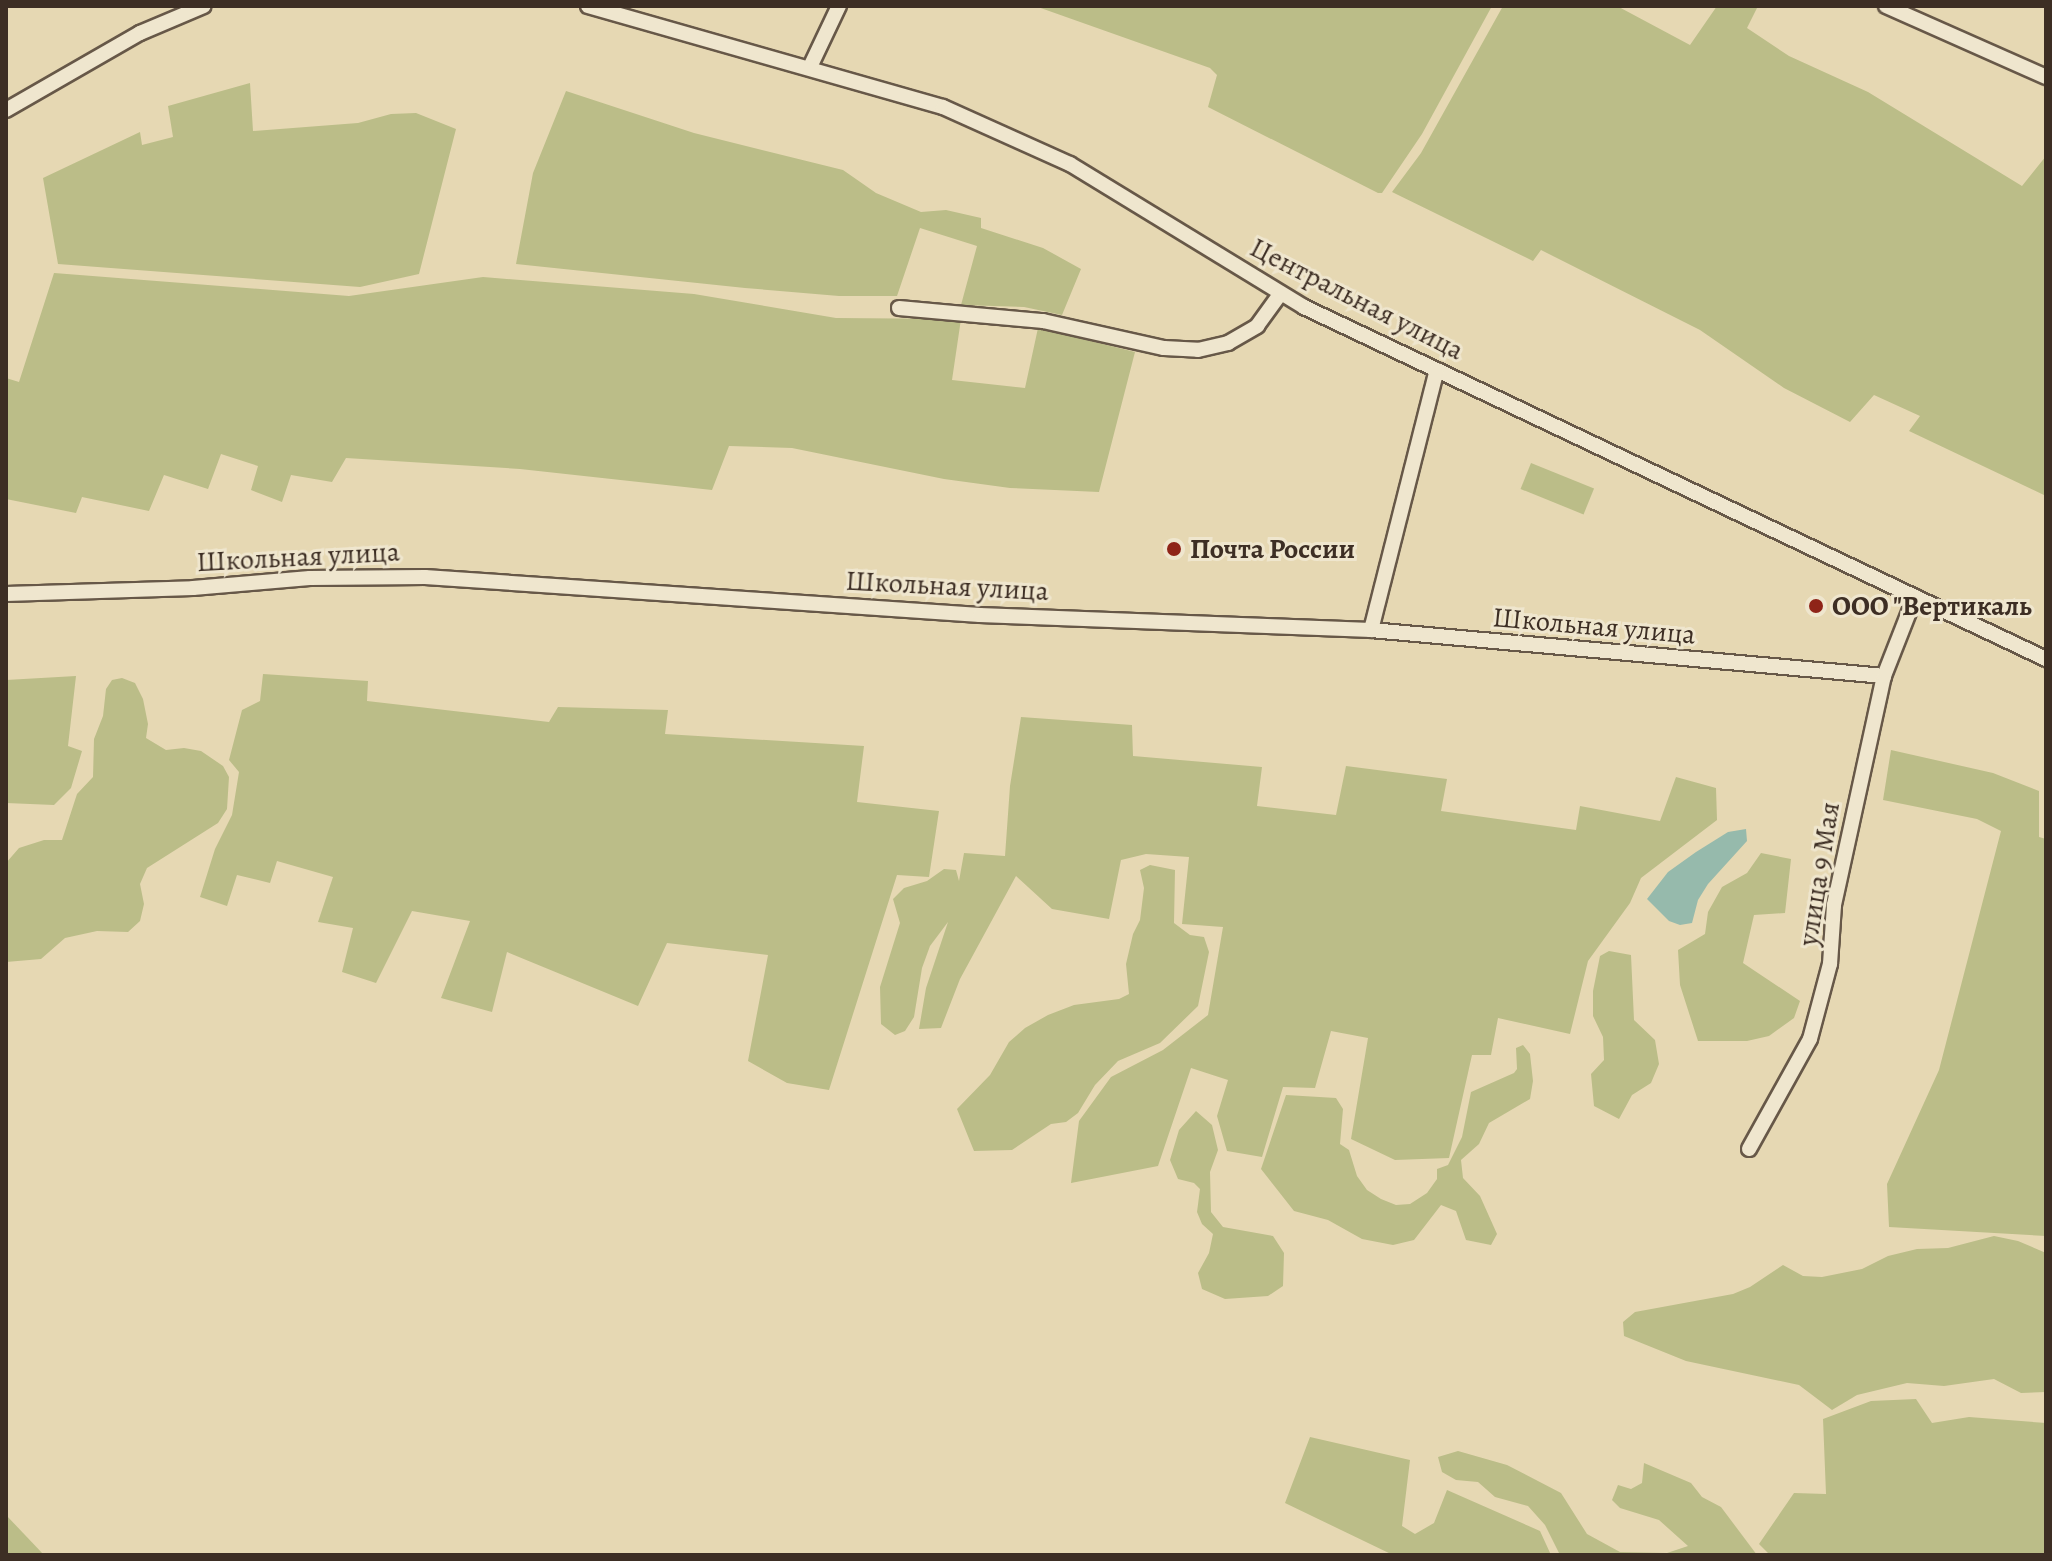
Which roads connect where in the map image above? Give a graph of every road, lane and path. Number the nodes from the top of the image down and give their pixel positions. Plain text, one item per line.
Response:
1 (204, 6) edge
2 (588, 6) edge
3 (839, 6) edge
4 (1886, 6) edge
5 (810, 67) junction
6 (2046, 77) edge
7 (6, 110) edge
8 (1280, 294) junction
9 (899, 308) dead end
10 (1437, 370) junction
11 (6, 594) edge
12 (1915, 597) junction
13 (1371, 630) junction
14 (2046, 659) edge
15 (1884, 676) junction
16 (1749, 1149) dead end

1 - 7 street
2 - 5 street, Центральная улица
3 - 5 street
4 - 6 street
5 - 8 street, Центральная улица
8 - 9 street
8 - 10 street, Центральная улица
10 - 12 street, Центральная улица
10 - 13 street
11 - 13 street, Школьная улица
12 - 14 street, Центральная улица
12 - 15 street, улица 9 Мая
13 - 15 street, Школьная улица
15 - 16 street, улица 9 Мая

